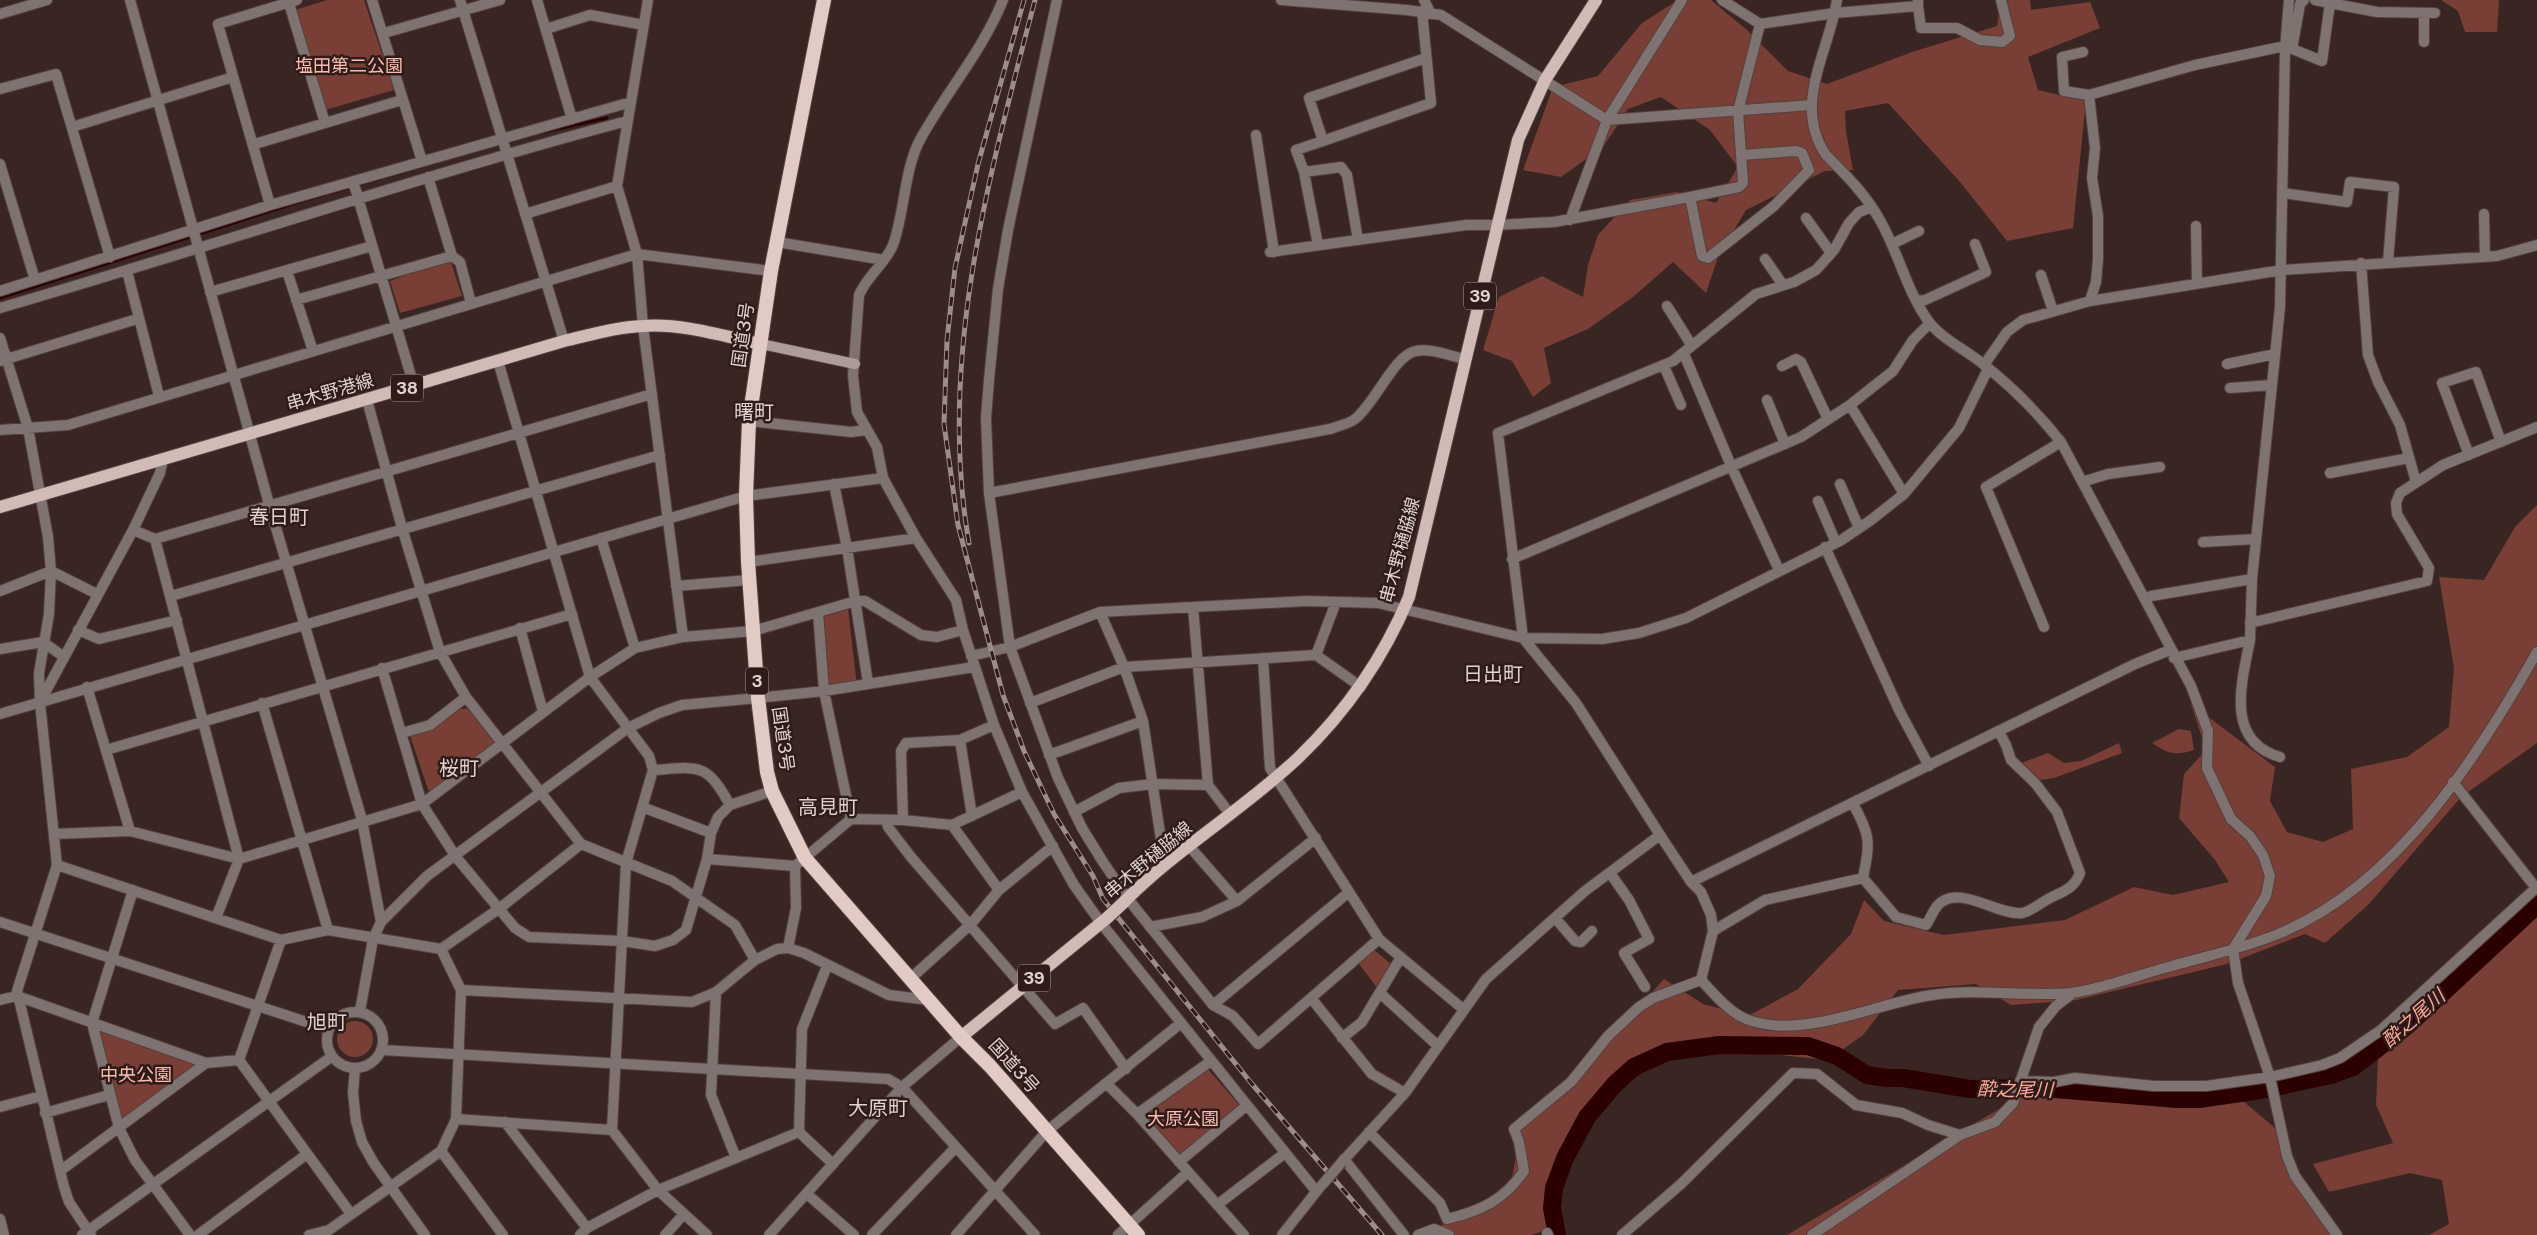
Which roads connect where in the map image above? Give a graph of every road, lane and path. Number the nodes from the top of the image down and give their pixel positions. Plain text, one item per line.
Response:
1 (47, 0) edge
2 (130, 0) edge
3 (372, 0) edge
4 (500, 0) edge
5 (537, 0) edge
6 (648, 0) edge
7 (824, 0) edge
8 (996, 0) edge
9 (1003, 0) edge
10 (1057, 0) edge
11 (1281, 0) edge
12 (1424, 0) edge
13 (1596, 0) edge
14 (1682, 0) edge
15 (1722, 0) edge
16 (1837, 0) edge
17 (2001, 0) edge
18 (2289, 0) edge
19 (2304, 0) edge
20 (2315, 0) edge
21 (291, 1) edge
22 (1918, 3) edge
23 (2330, 3) junction
24 (2348, 3) edge
25 (462, 5) edge
26 (1426, 12) junction
27 (998, 13) junction
28 (1835, 13) junction
29 (0, 14) edge
30 (1760, 24) junction
31 (644, 25) junction
32 (546, 29) junction
33 (384, 33) junction
34 (2424, 42) dead end
35 (2288, 48) junction
36 (2083, 52) dead end
37 (1426, 58) junction
38 (233, 78) junction
39 (1544, 80) junction
40 (0, 89) edge
41 (2089, 95) junction
42 (158, 100) junction
43 (402, 100) junction
44 (631, 102) junction
45 (1811, 105) junction
46 (1738, 111) junction
47 (572, 119) junction
48 (1607, 120) junction
49 (627, 121) junction
50 (325, 124) junction
51 (72, 127) junction
52 (1256, 135) dead end
53 (502, 137) junction
54 (1323, 140) junction
55 (255, 144) junction
56 (507, 153) junction
57 (1741, 156) junction
58 (422, 160) junction
59 (0, 164) edge
60 (1304, 172) junction
61 (428, 177) junction
62 (353, 181) junction
63 (617, 186) junction
64 (2282, 193) junction
65 (1690, 197) junction
66 (357, 198) junction
67 (270, 205) junction
68 (1872, 207) junction
69 (526, 214) junction
70 (2484, 214) dead end
71 (1806, 218) dead end
72 (1570, 220) junction
73 (1496, 225) junction
74 (2196, 226) dead end
75 (193, 231) junction
76 (1919, 231) dead end
77 (1358, 240) junction
78 (777, 242) junction
79 (1892, 244) junction
80 (1975, 244) dead end
81 (1318, 245) junction
82 (2537, 245) edge
83 (372, 246) junction
84 (199, 249) junction
85 (1831, 253) junction
86 (637, 254) junction
87 (452, 256) junction
88 (2485, 256) junction
89 (110, 257) junction
90 (1765, 259) dead end
91 (884, 260) junction
92 (2388, 262) junction
93 (2361, 263) junction
94 (2282, 270) junction
95 (127, 271) junction
96 (287, 271) junction
97 (771, 271) junction
98 (2041, 275) dead end
99 (381, 276) junction
100 (35, 280) junction
101 (546, 281) junction
102 (2197, 283) junction
103 (1783, 285) junction
104 (0, 291) edge
105 (210, 292) junction
106 (296, 300) junction
107 (1916, 301) junction
108 (2090, 301) junction
109 (471, 304) junction
110 (1667, 306) dead end
111 (0, 308) edge
112 (2052, 311) junction
113 (137, 319) junction
114 (1930, 323) junction
115 (396, 326) junction
116 (643, 326) junction
117 (0, 338) edge
118 (564, 341) junction
119 (760, 344) junction
120 (1692, 346) junction
121 (313, 350) junction
122 (1684, 354) junction
123 (2275, 354) junction
124 (1465, 359) junction
125 (4, 360) edge
126 (498, 361) junction
127 (855, 364) junction
128 (2227, 364) dead end
129 (1664, 366) junction
130 (1782, 366) dead end
131 (1986, 367) junction
132 (234, 374) junction
133 (2272, 385) junction
134 (414, 386) junction
135 (2230, 388) dead end
136 (652, 394) junction
137 (159, 396) junction
138 (367, 400) junction
139 (1767, 400) dead end
140 (1681, 405) dead end
141 (1850, 405) junction
142 (1828, 419) junction
143 (749, 421) junction
144 (2537, 427) edge
145 (28, 428) junction
146 (0, 430) edge
147 (867, 430) junction
148 (519, 433) junction
149 (250, 434) junction
150 (2061, 442) junction
151 (2501, 442) junction
152 (1785, 444) junction
153 (660, 454) junction
154 (2469, 455) junction
155 (2409, 458) junction
156 (163, 460) junction
157 (2160, 467) dead end
158 (1732, 468) junction
159 (386, 471) junction
160 (2330, 473) dead end
161 (883, 478) junction
162 (2082, 482) junction
163 (2416, 482) junction
164 (834, 484) junction
165 (1840, 484) dead end
166 (535, 490) junction
167 (988, 493) junction
168 (1904, 494) junction
169 (40, 495) junction
170 (746, 496) junction
171 (1818, 501) dead end
172 (269, 504) junction
173 (0, 507) edge
174 (668, 518) junction
175 (402, 528) junction
176 (1859, 528) junction
177 (133, 530) junction
178 (601, 538) junction
179 (916, 538) junction
180 (154, 539) junction
181 (2256, 539) junction
182 (2203, 542) dead end
183 (1836, 543) junction
184 (1825, 547) junction
185 (847, 548) junction
186 (553, 552) junction
187 (1512, 559) junction
188 (286, 561) junction
189 (748, 562) junction
190 (1779, 570) junction
191 (51, 571) junction
192 (2252, 579) junction
193 (749, 580) junction
194 (676, 586) junction
195 (421, 590) junction
196 (0, 591) edge
197 (97, 594) junction
198 (171, 596) junction
199 (2151, 596) dead end
200 (856, 601) junction
201 (1336, 602) junction
202 (1193, 607) junction
203 (1404, 609) junction
204 (818, 612) junction
205 (1100, 612) junction
206 (572, 614) junction
207 (177, 620) junction
208 (2250, 623) junction
209 (303, 624) junction
210 (2044, 627) dead end
211 (520, 628) junction
212 (78, 630) junction
213 (963, 630) junction
214 (753, 631) junction
215 (683, 638) junction
216 (1523, 638) junction
217 (2250, 640) junction
218 (43, 642) junction
219 (1010, 647) junction
220 (635, 648) junction
221 (0, 649) edge
222 (440, 652) junction
223 (2537, 652) edge
224 (2172, 654) junction
225 (1316, 655) junction
226 (971, 656) junction
227 (64, 657) junction
228 (1263, 658) junction
229 (188, 660) junction
230 (1197, 662) junction
231 (974, 667) junction
232 (382, 668) junction
233 (1124, 668) junction
234 (590, 677) junction
235 (868, 683) junction
236 (322, 686) junction
237 (87, 687) junction
238 (1362, 687) junction
239 (824, 691) junction
240 (466, 697) junction
241 (758, 698) junction
242 (40, 703) junction
243 (262, 703) junction
244 (1030, 703) junction
245 (543, 712) junction
246 (0, 714) edge
247 (202, 721) junction
248 (1143, 721) junction
249 (994, 725) junction
250 (628, 728) junction
251 (1999, 732) junction
252 (402, 733) junction
253 (960, 740) junction
254 (502, 744) junction
255 (106, 750) junction
256 (1049, 755) junction
257 (2280, 757) dead end
258 (1929, 766) junction
259 (653, 770) junction
260 (1277, 776) junction
261 (2453, 782) junction
262 (1153, 784) junction
263 (1208, 786) junction
264 (772, 791) junction
265 (1022, 792) junction
266 (541, 793) junction
267 (422, 804) junction
268 (1853, 804) junction
269 (730, 805) junction
270 (642, 807) junction
271 (1074, 812) junction
272 (1230, 814) junction
273 (972, 816) junction
274 (362, 820) junction
275 (851, 820) junction
276 (886, 820) junction
277 (903, 820) junction
278 (952, 826) junction
279 (130, 831) junction
280 (711, 833) junction
281 (54, 834) junction
282 (1660, 835) junction
283 (1316, 838) junction
284 (301, 839) junction
285 (581, 844) junction
286 (1053, 846) junction
287 (1190, 847) junction
288 (456, 856) junction
289 (239, 859) junction
290 (706, 859) junction
291 (626, 862) junction
292 (800, 862) junction
293 (57, 865) junction
294 (1165, 866) junction
295 (1610, 872) junction
296 (1863, 878) junction
297 (1691, 882) junction
298 (2536, 887) edge
299 (133, 890) junction
300 (999, 890) junction
301 (1349, 892) junction
302 (695, 896) junction
303 (1125, 901) junction
304 (1237, 901) junction
305 (500, 908) junction
306 (216, 918) junction
307 (1555, 918) junction
308 (1104, 921) junction
309 (0, 922) edge
310 (380, 922) junction
311 (971, 924) junction
312 (1150, 927) junction
313 (328, 930) junction
314 (1713, 931) junction
315 (1592, 932) dead end
316 (35, 934) junction
317 (373, 939) junction
318 (1379, 939) junction
319 (280, 940) junction
320 (622, 941) junction
321 (788, 948) junction
322 (441, 949) junction
323 (2233, 949) junction
324 (1401, 957) junction
325 (110, 960) junction
326 (755, 960) junction
327 (827, 966) junction
328 (911, 978) junction
329 (1700, 980) junction
330 (1023, 987) junction
331 (1645, 987) dead end
332 (462, 990) junction
333 (716, 992) junction
334 (1380, 993) junction
335 (2073, 993) junction
336 (17, 996) junction
337 (618, 998) junction
338 (1311, 998) junction
339 (0, 1000) edge
340 (930, 1000) junction
341 (1213, 1005) junction
342 (257, 1008) junction
343 (1464, 1009) junction
344 (360, 1012) junction
345 (92, 1022) junction
346 (1181, 1023) junction
347 (328, 1029) junction
348 (961, 1037) junction
349 (1342, 1038) junction
350 (1438, 1046) junction
351 (382, 1050) junction
352 (457, 1055) junction
353 (332, 1057) junction
354 (239, 1060) junction
355 (1211, 1061) junction
356 (206, 1063) junction
357 (615, 1064) junction
358 (355, 1068) junction
359 (1126, 1068) junction
360 (712, 1070) junction
361 (801, 1074) junction
362 (2270, 1077) junction
363 (2020, 1082) junction
364 (1107, 1084) junction
365 (902, 1087) junction
366 (1405, 1093) junction
367 (109, 1095) junction
368 (41, 1096) junction
369 (269, 1102) junction
370 (1246, 1106) junction
371 (0, 1107) edge
372 (45, 1113) junction
373 (1137, 1114) junction
374 (456, 1119) junction
375 (505, 1122) junction
376 (119, 1128) junction
377 (612, 1130) junction
378 (1047, 1131) junction
379 (800, 1132) junction
380 (1370, 1132) junction
381 (1960, 1136) junction
382 (956, 1147) junction
383 (441, 1151) junction
384 (1284, 1153) junction
385 (307, 1154) junction
386 (736, 1158) junction
387 (1343, 1160) junction
388 (1179, 1162) junction
389 (833, 1164) junction
390 (60, 1172) junction
391 (1188, 1172) junction
392 (154, 1184) junction
393 (392, 1185) junction
394 (1319, 1188) junction
395 (658, 1190) junction
396 (995, 1190) junction
397 (807, 1194) junction
398 (1217, 1205) junction
399 (351, 1214) junction
400 (684, 1214) junction
401 (0, 1219) edge
402 (1134, 1230) edge
403 (331, 1232) edge
404 (584, 1232) edge
405 (87, 1234) edge
406 (4, 1235) edge
407 (190, 1235) edge
408 (198, 1235) edge
409 (309, 1235) edge
410 (425, 1235) edge
411 (503, 1235) edge
412 (665, 1235) edge
413 (708, 1235) edge
414 (770, 1235) edge
415 (854, 1235) edge
416 (872, 1235) edge
417 (956, 1235) edge
418 (1035, 1235) edge
419 (1118, 1235) edge
420 (1244, 1235) edge
421 (1282, 1235) edge
422 (1404, 1235) edge
423 (1418, 1235) edge
424 (1448, 1235) edge
425 (1622, 1235) edge
426 (1812, 1235) edge
427 (2337, 1235) edge

1 - 29 street
2 - 42 street
3 - 33 street
4 - 25 street
5 - 32 street
6 - 31 street
7 - 78 highway, 国道3号 / 3
8 - 27 street
9 - 27 street
10 - 167 street
11 - 26 street
12 - 26 street
13 - 39 main road, 串木野樋脇線 / 39
14 - 48 street
15 - 30 street
16 - 28 street
17 - 22 street
18 - 35 street
19 - 35 street
20 - 23 street
21 - 38 street
21 - 50 street
22 - 28 street
23 - 24 street
23 - 35 street
24 - 34 street
25 - 33 street
25 - 53 street
26 - 37 street
26 - 39 street
27 - 91 street
28 - 30 street
28 - 45 street
30 - 46 street
31 - 32 street
31 - 44 street
32 - 47 street
33 - 43 street
35 - 41 street
35 - 64 street
36 - 41 street
37 - 54 street
37 - 54 street
38 - 42 street
38 - 55 street
39 - 48 street
39 - 73 main road, 串木野樋脇線 / 39
40 - 51 street
41 - 108 street
42 - 51 street
42 - 75 street
43 - 50 street
43 - 58 street
44 - 47 street
44 - 49 street
45 - 46 street
45 - 68 street
46 - 48 street
46 - 57 street
47 - 53 street
48 - 72 street
49 - 56 street
49 - 63 street
50 - 55 street
51 - 89 street
52 - 81 street
53 - 56 street
53 - 58 street
54 - 60 street
55 - 67 street
56 - 61 street
56 - 69 street
57 - 65 street
57 - 65 street
58 - 62 street
59 - 100 street
60 - 77 street
60 - 81 street
61 - 66 street
61 - 87 street
62 - 66 street
62 - 67 street
63 - 69 street
63 - 86 street
64 - 92 street
64 - 94 street
65 - 72 street
66 - 83 street
66 - 84 street
67 - 75 street
68 - 79 street
68 - 85 street
69 - 101 street
70 - 88 street
71 - 85 street
72 - 73 street
73 - 77 street
73 - 124 main road, 串木野樋脇線 / 39
74 - 102 street
75 - 84 street
75 - 89 street
76 - 79 street
77 - 81 street
78 - 91 street
78 - 97 highway, 国道3号 / 3
79 - 107 street
80 - 107 street
82 - 88 street
83 - 96 street
83 - 99 street
84 - 95 street
84 - 105 street
85 - 103 street
86 - 97 street
86 - 101 street
86 - 116 street
87 - 99 street
87 - 109 street
88 - 92 street
89 - 100 street
90 - 103 street
91 - 127 street
92 - 93 street
93 - 94 street
93 - 155 street
94 - 102 street
94 - 123 street
95 - 111 street
95 - 113 street
96 - 105 street
96 - 106 street
97 - 119 highway, 国道3号 / 3
98 - 112 street
99 - 106 street
99 - 115 street
100 - 104 street
101 - 109 street
101 - 118 street
102 - 108 street
103 - 120 street
105 - 132 street
106 - 121 street
107 - 114 street
108 - 112 street
109 - 115 street
110 - 120 street
112 - 131 street
113 - 125 street
113 - 137 street
114 - 131 street
114 - 141 street
115 - 121 street
115 - 134 street
116 - 118 main road, 串木野港線 / 38
116 - 119 main road, 串木野港線 / 38
116 - 136 street
117 - 125 street
118 - 126 main road, 串木野港線 / 38
119 - 127 main road
119 - 143 highway, 国道3号 / 3
120 - 122 street
121 - 132 street
122 - 129 street
122 - 158 street
123 - 128 street
123 - 133 street
124 - 167 street
124 - 203 main road, 串木野樋脇線 / 39
125 - 145 street
126 - 134 main road, 串木野港線 / 38
126 - 148 street
127 - 147 street
129 - 140 street
129 - 187 street
130 - 142 street
131 - 150 street
131 - 168 street
132 - 137 street
132 - 149 street
133 - 135 street
133 - 181 street
134 - 138 main road, 串木野港線 / 38
136 - 148 street
136 - 153 street
137 - 145 street
138 - 149 main road, 串木野港線 / 38
138 - 159 street
139 - 152 street
141 - 142 street
141 - 168 street
142 - 152 street
143 - 147 street
143 - 170 highway, 国道3号 / 3
144 - 151 street
145 - 146 street
145 - 169 street
147 - 161 street
148 - 159 street
148 - 166 street
149 - 156 main road, 串木野港線 / 38
149 - 172 street
150 - 162 street
150 - 210 street
151 - 154 street
151 - 154 street
152 - 158 street
153 - 166 street
153 - 174 street
154 - 163 street
155 - 160 street
155 - 163 street
156 - 169 main road, 串木野港線 / 38
156 - 177 street
157 - 162 street
158 - 187 street
158 - 190 street
159 - 172 street
159 - 175 street
161 - 164 street
161 - 179 street
162 - 224 street
163 - 208 street
164 - 170 street
164 - 185 street
165 - 176 street
166 - 175 street
166 - 186 street
167 - 219 street
168 - 176 street
169 - 173 main road, 串木野港線 / 38
169 - 191 street
170 - 174 street
170 - 189 highway, 国道3号 / 3
171 - 183 street
172 - 180 street
172 - 188 street
174 - 178 street
174 - 194 street
175 - 188 street
175 - 195 street
176 - 183 street
177 - 180 street
177 - 197 street
178 - 186 street
178 - 220 street
179 - 185 street
179 - 213 street
180 - 198 street
181 - 182 street
181 - 192 street
183 - 184 street
184 - 190 street
184 - 258 street
185 - 189 street
185 - 200 street
186 - 195 street
186 - 206 street
187 - 216 street
188 - 198 street
188 - 209 street
189 - 193 highway, 国道3号 / 3
190 - 216 street
191 - 196 street
191 - 197 street
191 - 218 street
192 - 199 street
192 - 208 street
193 - 194 street
193 - 214 highway, 国道3号 / 3
194 - 215 street
195 - 209 street
195 - 222 street
197 - 212 street
198 - 207 street
200 - 204 street
200 - 213 street
200 - 235 street
201 - 202 street
201 - 203 street
201 - 225 street
202 - 205 street
202 - 230 street
203 - 216 street
203 - 238 main road, 串木野樋脇線 / 39
204 - 214 street
204 - 239 street
205 - 219 street
205 - 233 street
206 - 211 street
206 - 234 street
207 - 212 street
207 - 229 street
208 - 217 street
209 - 229 street
209 - 236 street
211 - 222 street
211 - 245 street
212 - 227 street
213 - 226 street
214 - 215 street
214 - 241 highway, 国道3号 / 3
215 - 220 street
216 - 282 street
217 - 224 street
217 - 257 street
218 - 221 street
218 - 227 street
218 - 242 street
219 - 226 street
219 - 244 street
220 - 234 street
222 - 232 street
222 - 240 street
223 - 261 street
224 - 251 street
224 - 323 street
225 - 228 street
225 - 238 street
226 - 231 street
227 - 242 street
228 - 230 street
228 - 260 street
229 - 237 street
229 - 247 street
230 - 233 street
230 - 263 street
231 - 235 street
231 - 249 street
232 - 236 street
232 - 252 street
233 - 244 street
233 - 248 street
234 - 245 street
234 - 250 street
235 - 239 street
236 - 243 street
236 - 274 street
237 - 242 street
237 - 255 street
238 - 260 main road, 串木野樋脇線 / 39
239 - 241 street
239 - 275 street
240 - 252 street
240 - 254 street
241 - 250 street
241 - 264 highway, 国道3号 / 3
242 - 246 street
242 - 281 street
243 - 247 street
243 - 284 street
244 - 256 street
245 - 254 street
247 - 255 street
247 - 289 street
248 - 256 street
248 - 262 street
249 - 253 street
249 - 265 street
250 - 259 street
250 - 266 street
251 - 258 street
251 - 296 street
252 - 267 street
253 - 273 street
253 - 277 street
254 - 266 street
254 - 267 street
255 - 279 street
256 - 271 street
258 - 268 street
259 - 269 street
259 - 270 street
260 - 272 main road, 串木野樋脇線 / 39
260 - 283 street
261 - 298 street
261 - 323 street
262 - 263 street
262 - 271 street
262 - 294 street
263 - 272 street
264 - 269 street
264 - 292 highway, 国道3号 / 3
265 - 273 street
265 - 286 street
266 - 285 street
266 - 288 street
267 - 274 street
267 - 288 street
268 - 296 street
268 - 297 street
269 - 280 street
270 - 280 street
270 - 291 street
271 - 303 street
272 - 287 main road, 串木野樋脇線 / 39
273 - 278 street
274 - 284 street
274 - 310 street
275 - 276 street
275 - 292 street
276 - 277 street
276 - 311 street
277 - 278 street
278 - 300 street
279 - 281 street
279 - 289 street
280 - 290 street
281 - 293 street
282 - 295 street
282 - 297 street
283 - 301 street
283 - 304 street
284 - 289 street
284 - 313 street
285 - 291 street
285 - 305 street
286 - 300 street
286 - 308 street
287 - 294 main road, 串木野樋脇線 / 39
287 - 304 street
288 - 305 street
288 - 310 street
289 - 306 street
290 - 292 street
290 - 302 street
291 - 302 street
291 - 320 street
292 - 321 street
292 - 328 highway, 国道3号 / 3
293 - 299 street
293 - 316 street
294 - 303 main road, 串木野樋脇線 / 39
295 - 307 street
295 - 331 street
296 - 314 street
297 - 314 street
298 - 362 street
299 - 306 street
299 - 325 street
300 - 311 street
301 - 318 street
301 - 341 street
302 - 320 street
302 - 326 street
303 - 308 main road, 串木野樋脇線 / 39, bridge
303 - 312 street
304 - 312 street
305 - 320 street
305 - 322 street
306 - 319 street
307 - 315 street
307 - 343 street
308 - 330 main road, 串木野樋脇線 / 39
308 - 346 street
309 - 316 street
310 - 317 street
311 - 328 street
311 - 330 street
312 - 341 street
313 - 317 street
313 - 319 street
314 - 329 street
316 - 325 street
316 - 336 street
317 - 322 street
317 - 344 street
318 - 324 street
318 - 338 street
319 - 342 street
320 - 337 street
321 - 326 street
321 - 327 street
322 - 332 street
323 - 335 street
323 - 362 street
324 - 334 street
324 - 343 street
325 - 342 street
325 - 345 street
326 - 333 street
327 - 340 street
327 - 361 street
328 - 340 highway, 国道3号 / 3
329 - 335 street
329 - 380 street
330 - 348 main road, 串木野樋脇線 / 39
330 - 359 street
332 - 337 street
332 - 352 street
333 - 337 street
333 - 360 street
334 - 349 street
334 - 350 street
335 - 363 street
336 - 339 street
336 - 345 street
336 - 368 street
337 - 357 street
338 - 341 street
338 - 349 street
340 - 348 highway, 国道3号 / 3
342 - 347 street
342 - 354 street
343 - 350 street
344 - 347 street
344 - 351 street
345 - 356 street
345 - 367 street
346 - 355 street
346 - 359 street
347 - 353 street
348 - 365 street
348 - 378 highway, 国道3号 / 3
349 - 366 street
350 - 366 street
351 - 352 street
351 - 358 street
352 - 357 street
352 - 374 street
353 - 358 street
353 - 369 street
354 - 356 street
354 - 369 street
355 - 370 street
355 - 373 street
356 - 376 street
357 - 360 street
357 - 377 street
358 - 393 street
359 - 364 street
360 - 361 street
360 - 386 street
361 - 365 street
361 - 379 street
362 - 363 street
362 - 427 street
363 - 381 street
364 - 373 street
364 - 378 street
365 - 382 street
365 - 389 street
366 - 380 street
367 - 372 street
367 - 376 street
368 - 371 street
368 - 372 street
369 - 385 street
369 - 392 street
370 - 384 street
370 - 388 street
372 - 390 street
373 - 388 street
374 - 375 street
374 - 383 street
375 - 377 street
375 - 404 street
376 - 390 street
376 - 392 street
377 - 395 street
378 - 396 street
378 - 402 highway, 国道3号 / 3
379 - 386 street
379 - 389 street
380 - 387 street
381 - 425 street
381 - 426 street
382 - 396 street
382 - 416 street
383 - 393 street
383 - 411 street
384 - 394 street
384 - 398 street
385 - 399 street
385 - 408 street
386 - 395 street
387 - 394 street, bridge
387 - 422 street
388 - 391 street
389 - 397 street
390 - 405 street
391 - 398 street
391 - 402 street
392 - 405 street
392 - 407 street
393 - 399 street
393 - 410 street
394 - 421 street
395 - 400 street
395 - 404 street
396 - 417 street
396 - 418 street
397 - 414 street
397 - 415 street
398 - 420 street
399 - 403 street
400 - 412 street
400 - 413 street
401 - 406 street
402 - 419 street
403 - 409 street
423 - 424 street

